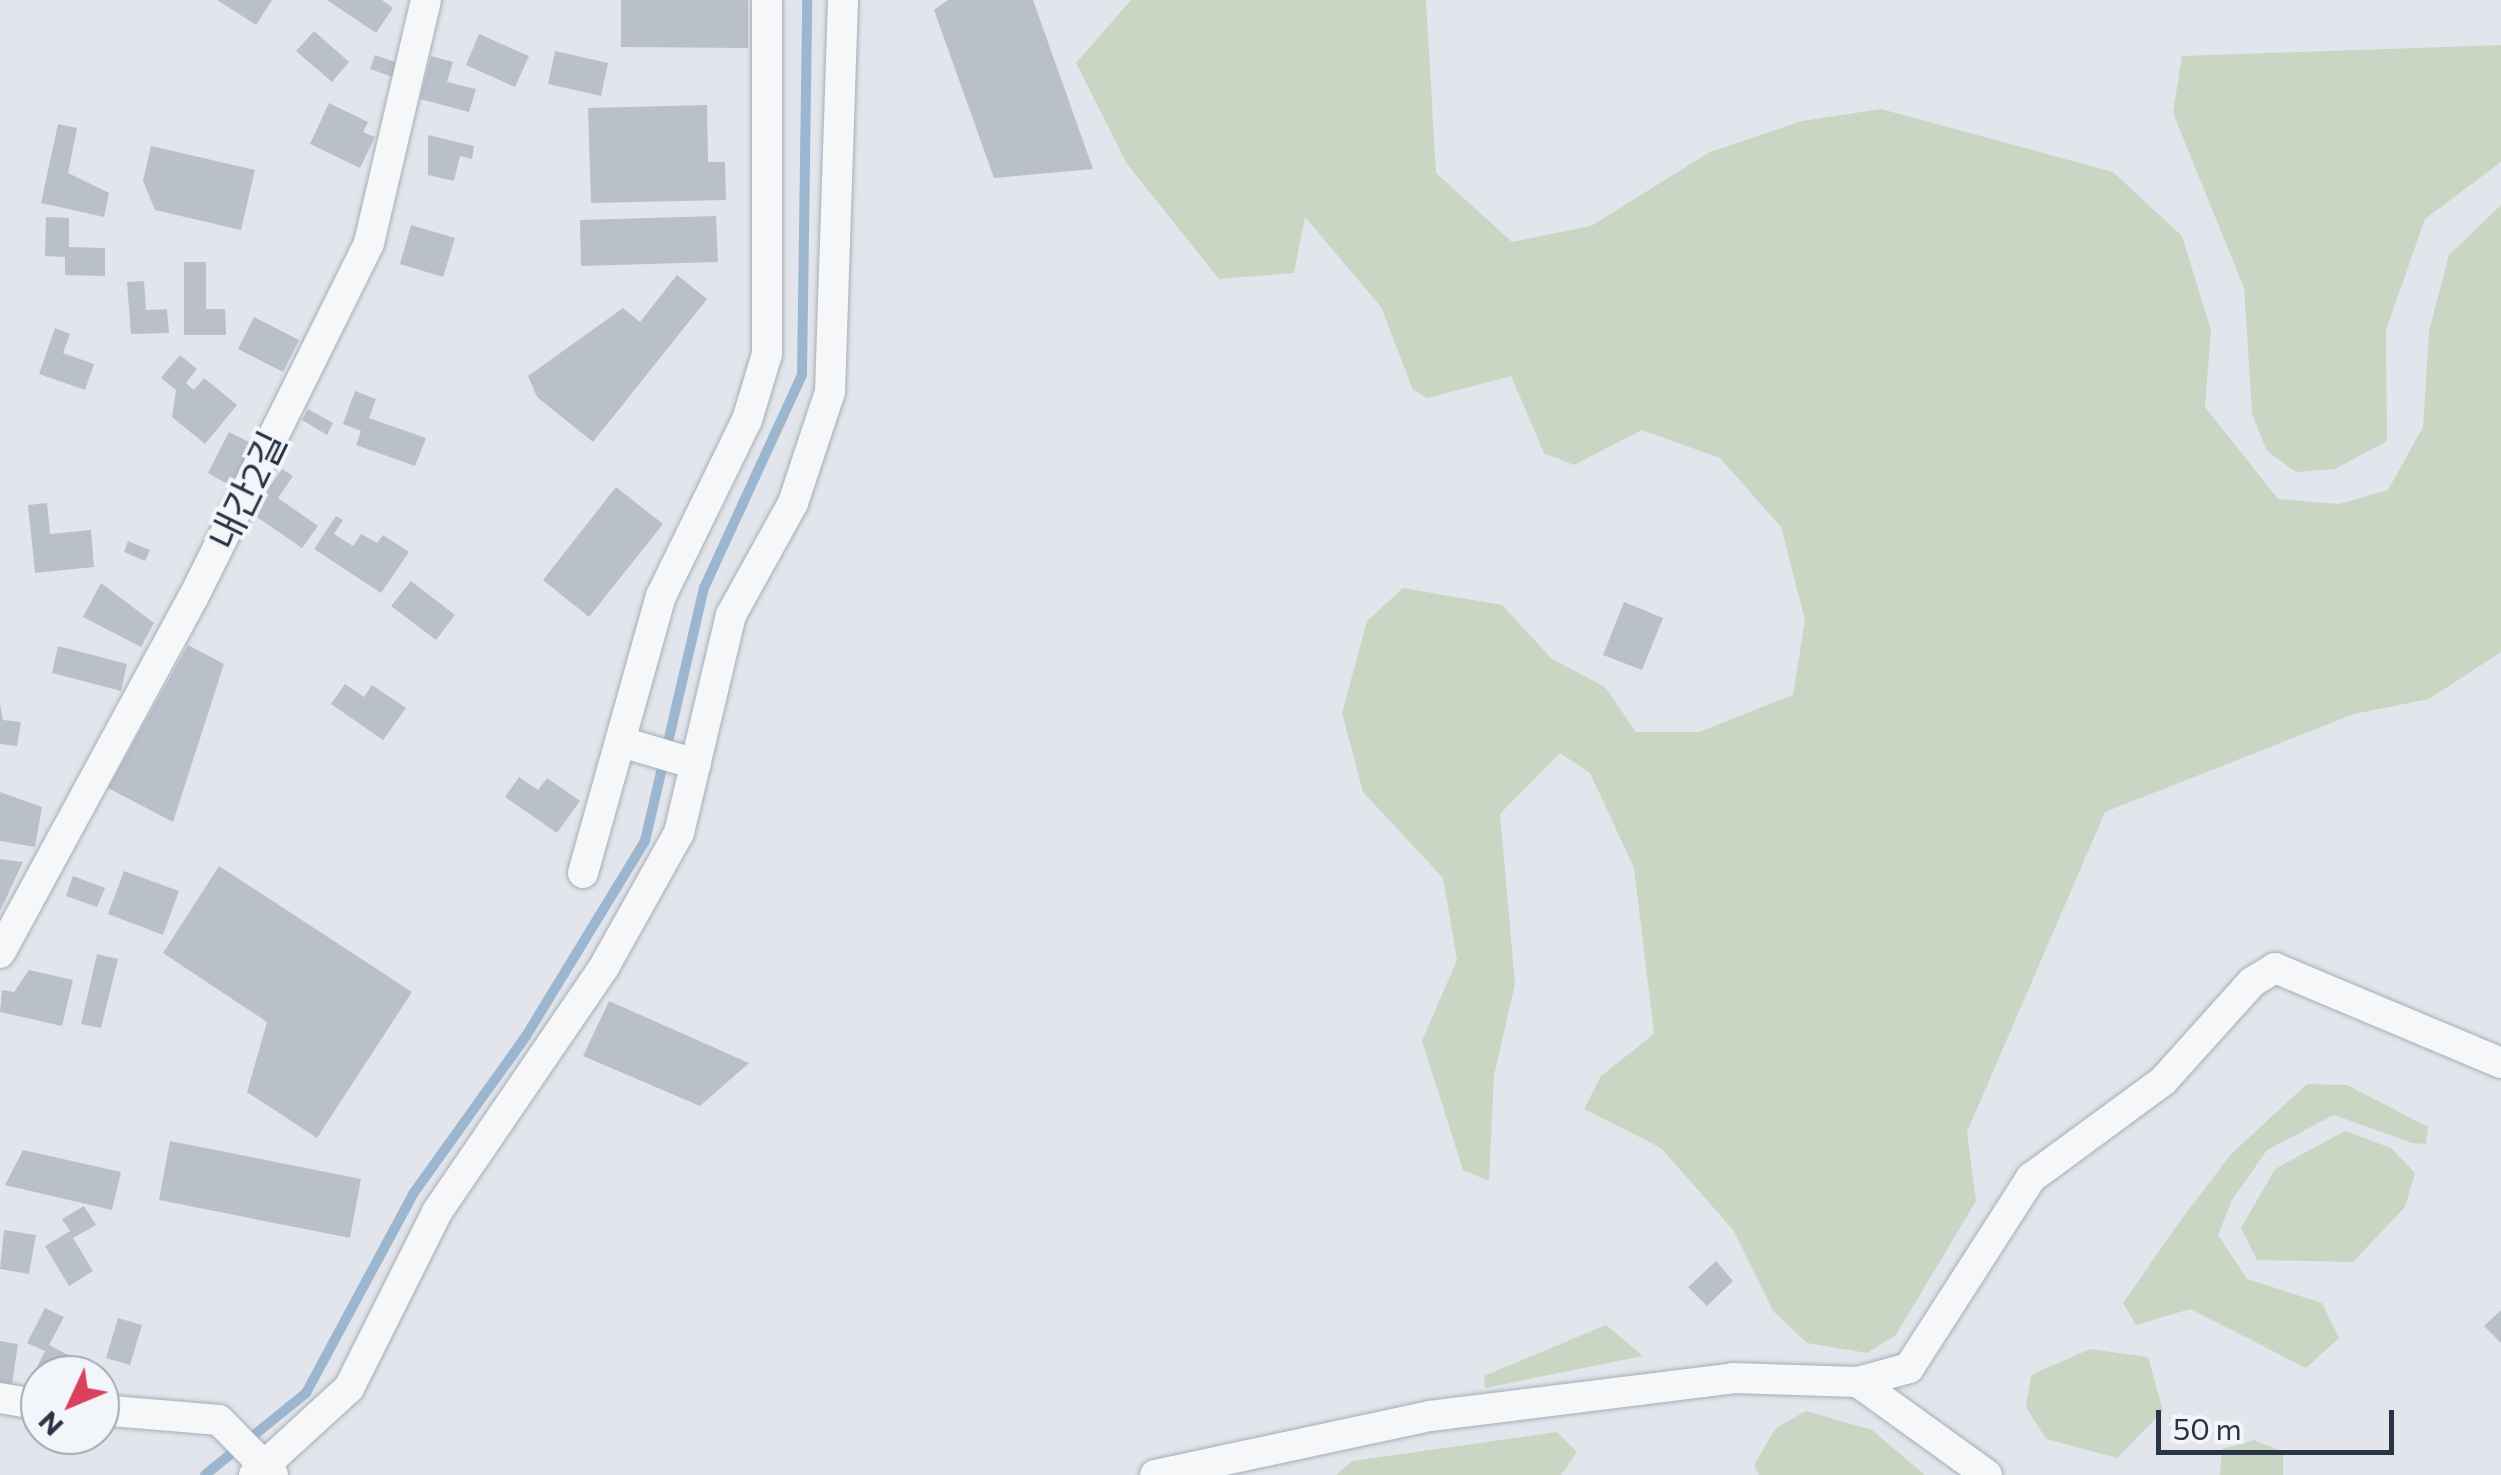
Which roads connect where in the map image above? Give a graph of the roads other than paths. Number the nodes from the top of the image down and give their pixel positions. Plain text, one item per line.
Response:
1 (426, 0) edge
2 (767, 0) edge
3 (843, 0) edge
4 (625, 744) junction
5 (696, 764) junction
6 (582, 873) dead end
7 (0, 953) edge
8 (2501, 1063) edge
9 (1858, 1382) junction
10 (120, 1412) edge
11 (264, 1473) edge
12 (1156, 1475) edge
13 (1987, 1475) edge

1 - 7 lane, 내간2길
2 - 4 lane
3 - 5 lane
4 - 5 lane
4 - 6 lane
5 - 11 lane
8 - 9 lane
9 - 12 lane
9 - 13 lane
10 - 11 lane

